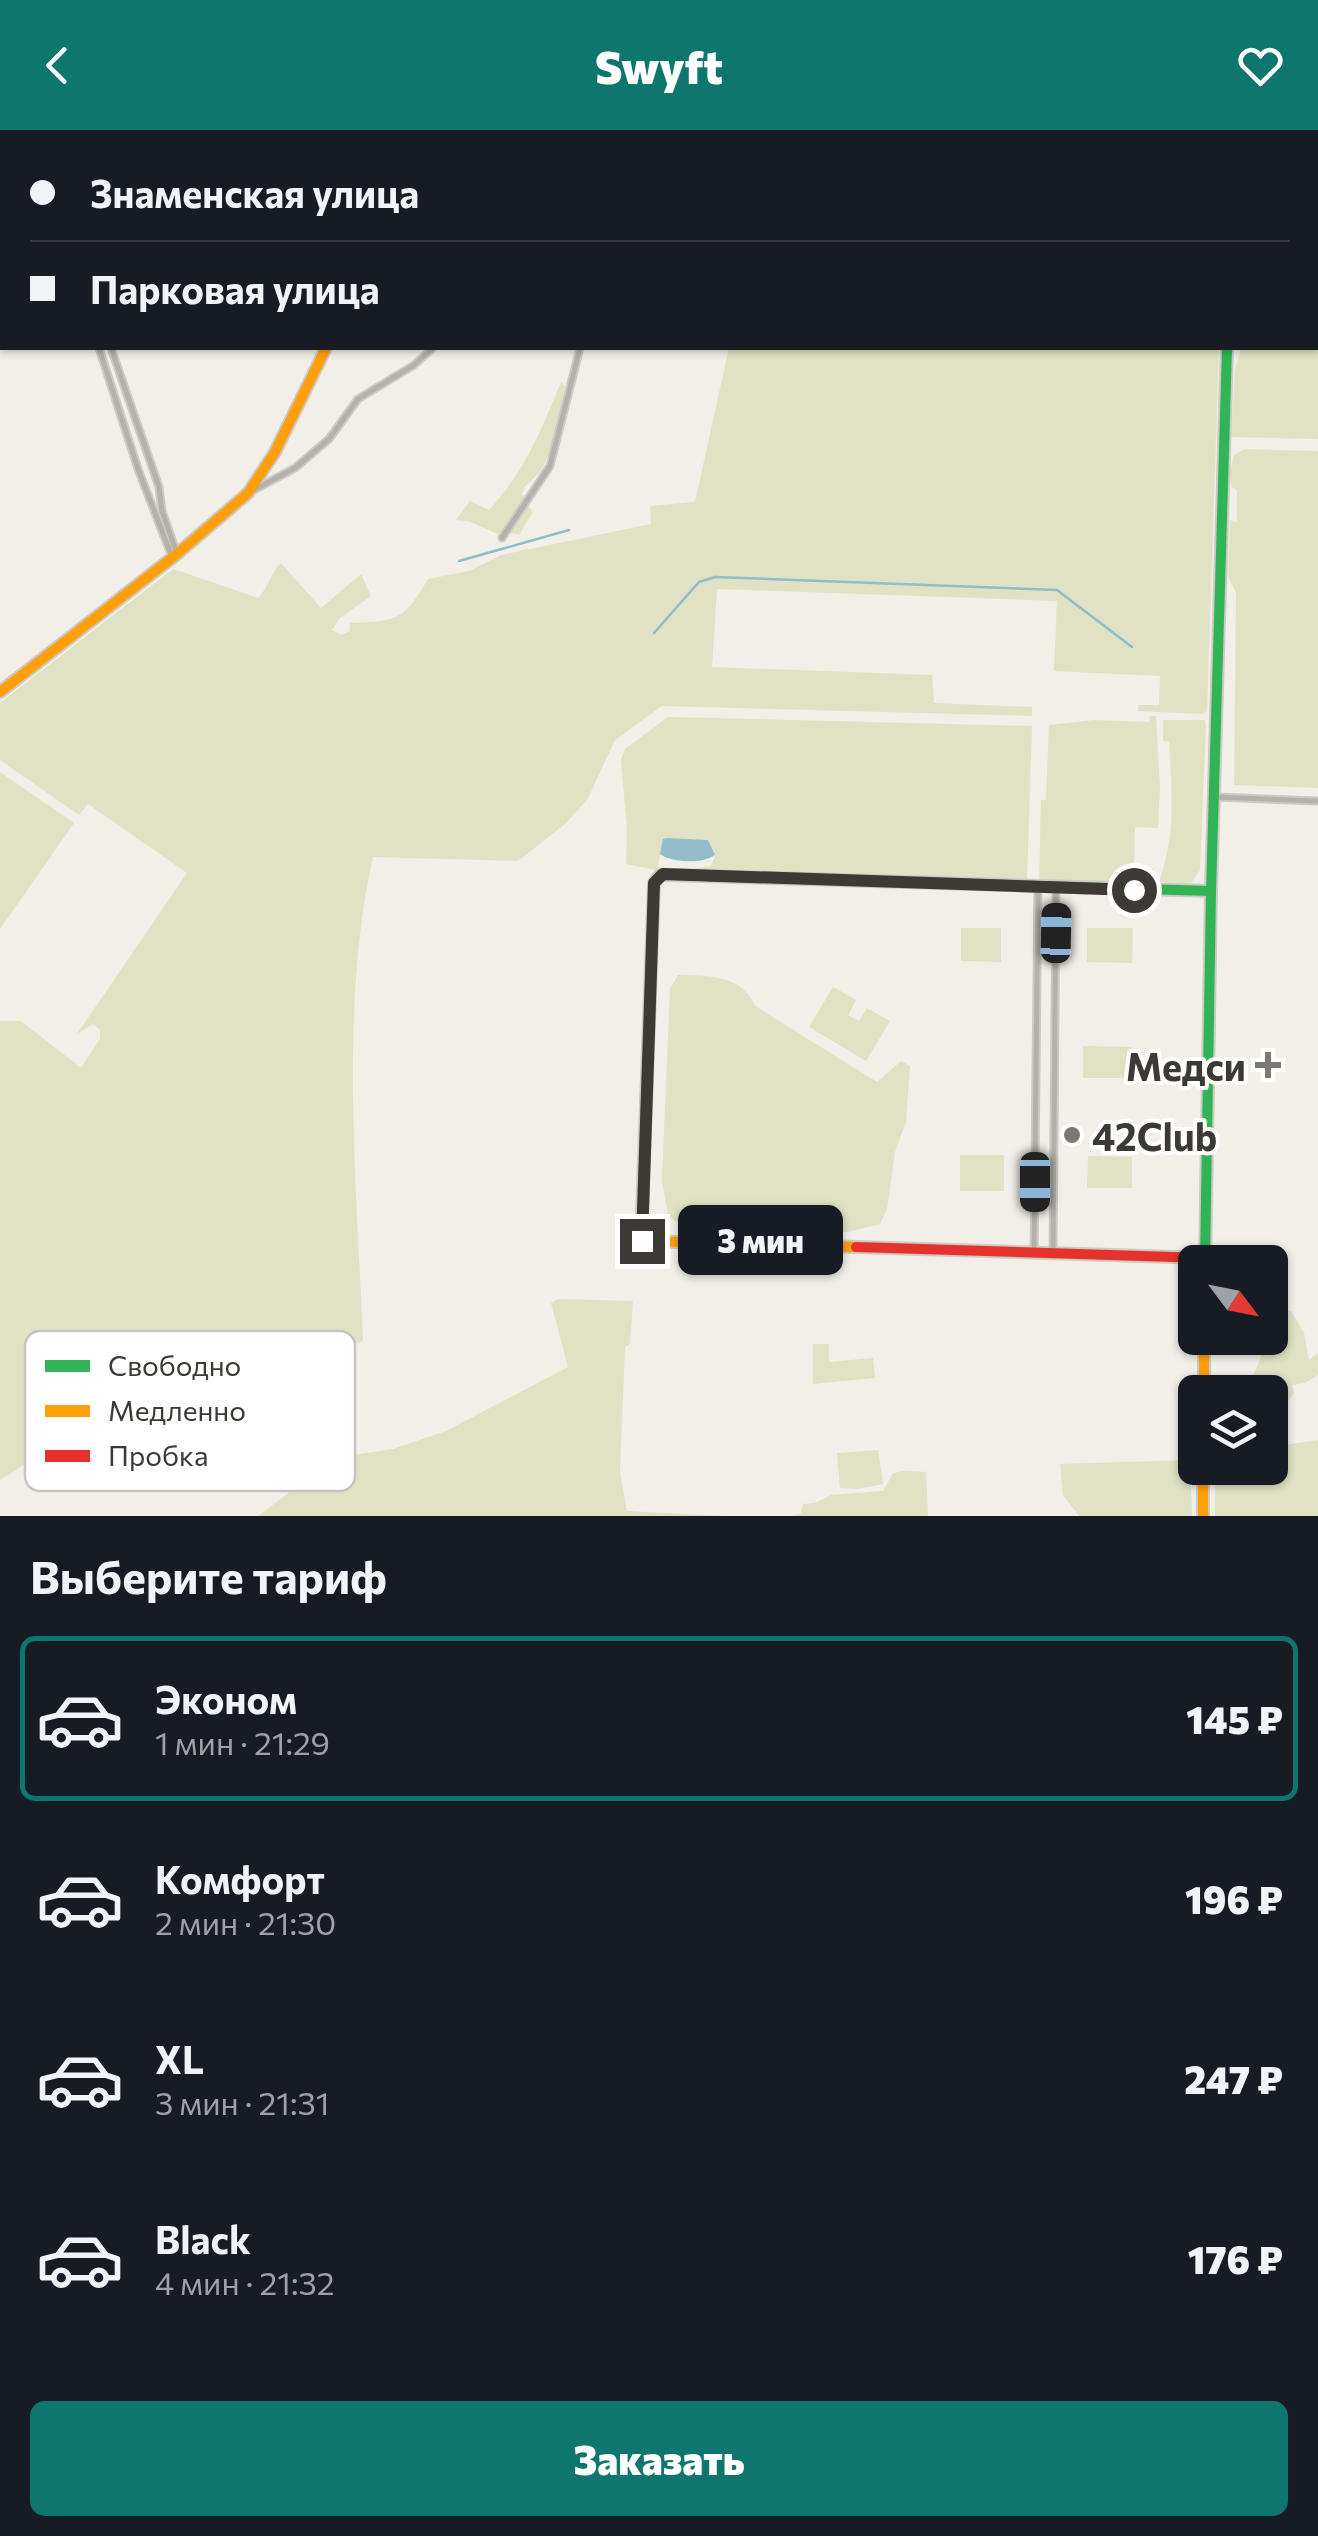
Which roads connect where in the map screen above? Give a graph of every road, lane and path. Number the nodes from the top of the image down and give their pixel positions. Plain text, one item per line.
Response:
1 (100, 350) edge
2 (112, 350) edge
3 (325, 350) edge
4 (431, 350) edge
5 (579, 350) edge
6 (1226, 350) edge
7 (248, 493) junction
8 (502, 538) dead end
9 (175, 556) junction
10 (0, 692) edge
11 (1214, 797) junction
12 (1318, 802) edge
13 (1038, 886) junction
14 (1056, 887) junction
15 (1211, 892) junction
16 (1206, 1245) edge
17 (1034, 1253) junction
18 (1052, 1254) junction
19 (1178, 1259) edge
20 (1203, 1485) edge
21 (1202, 1516) edge

1 - 9 street
2 - 9 street
3 - 7 street
4 - 7 street
5 - 8 street
6 - 11 street
7 - 9 street
9 - 10 street
11 - 12 street
11 - 15 street
13 - 14 street
13 - 17 street
13 - 17 street
14 - 15 street
14 - 18 street
15 - 16 street
17 - 18 street
18 - 19 street
20 - 21 street

